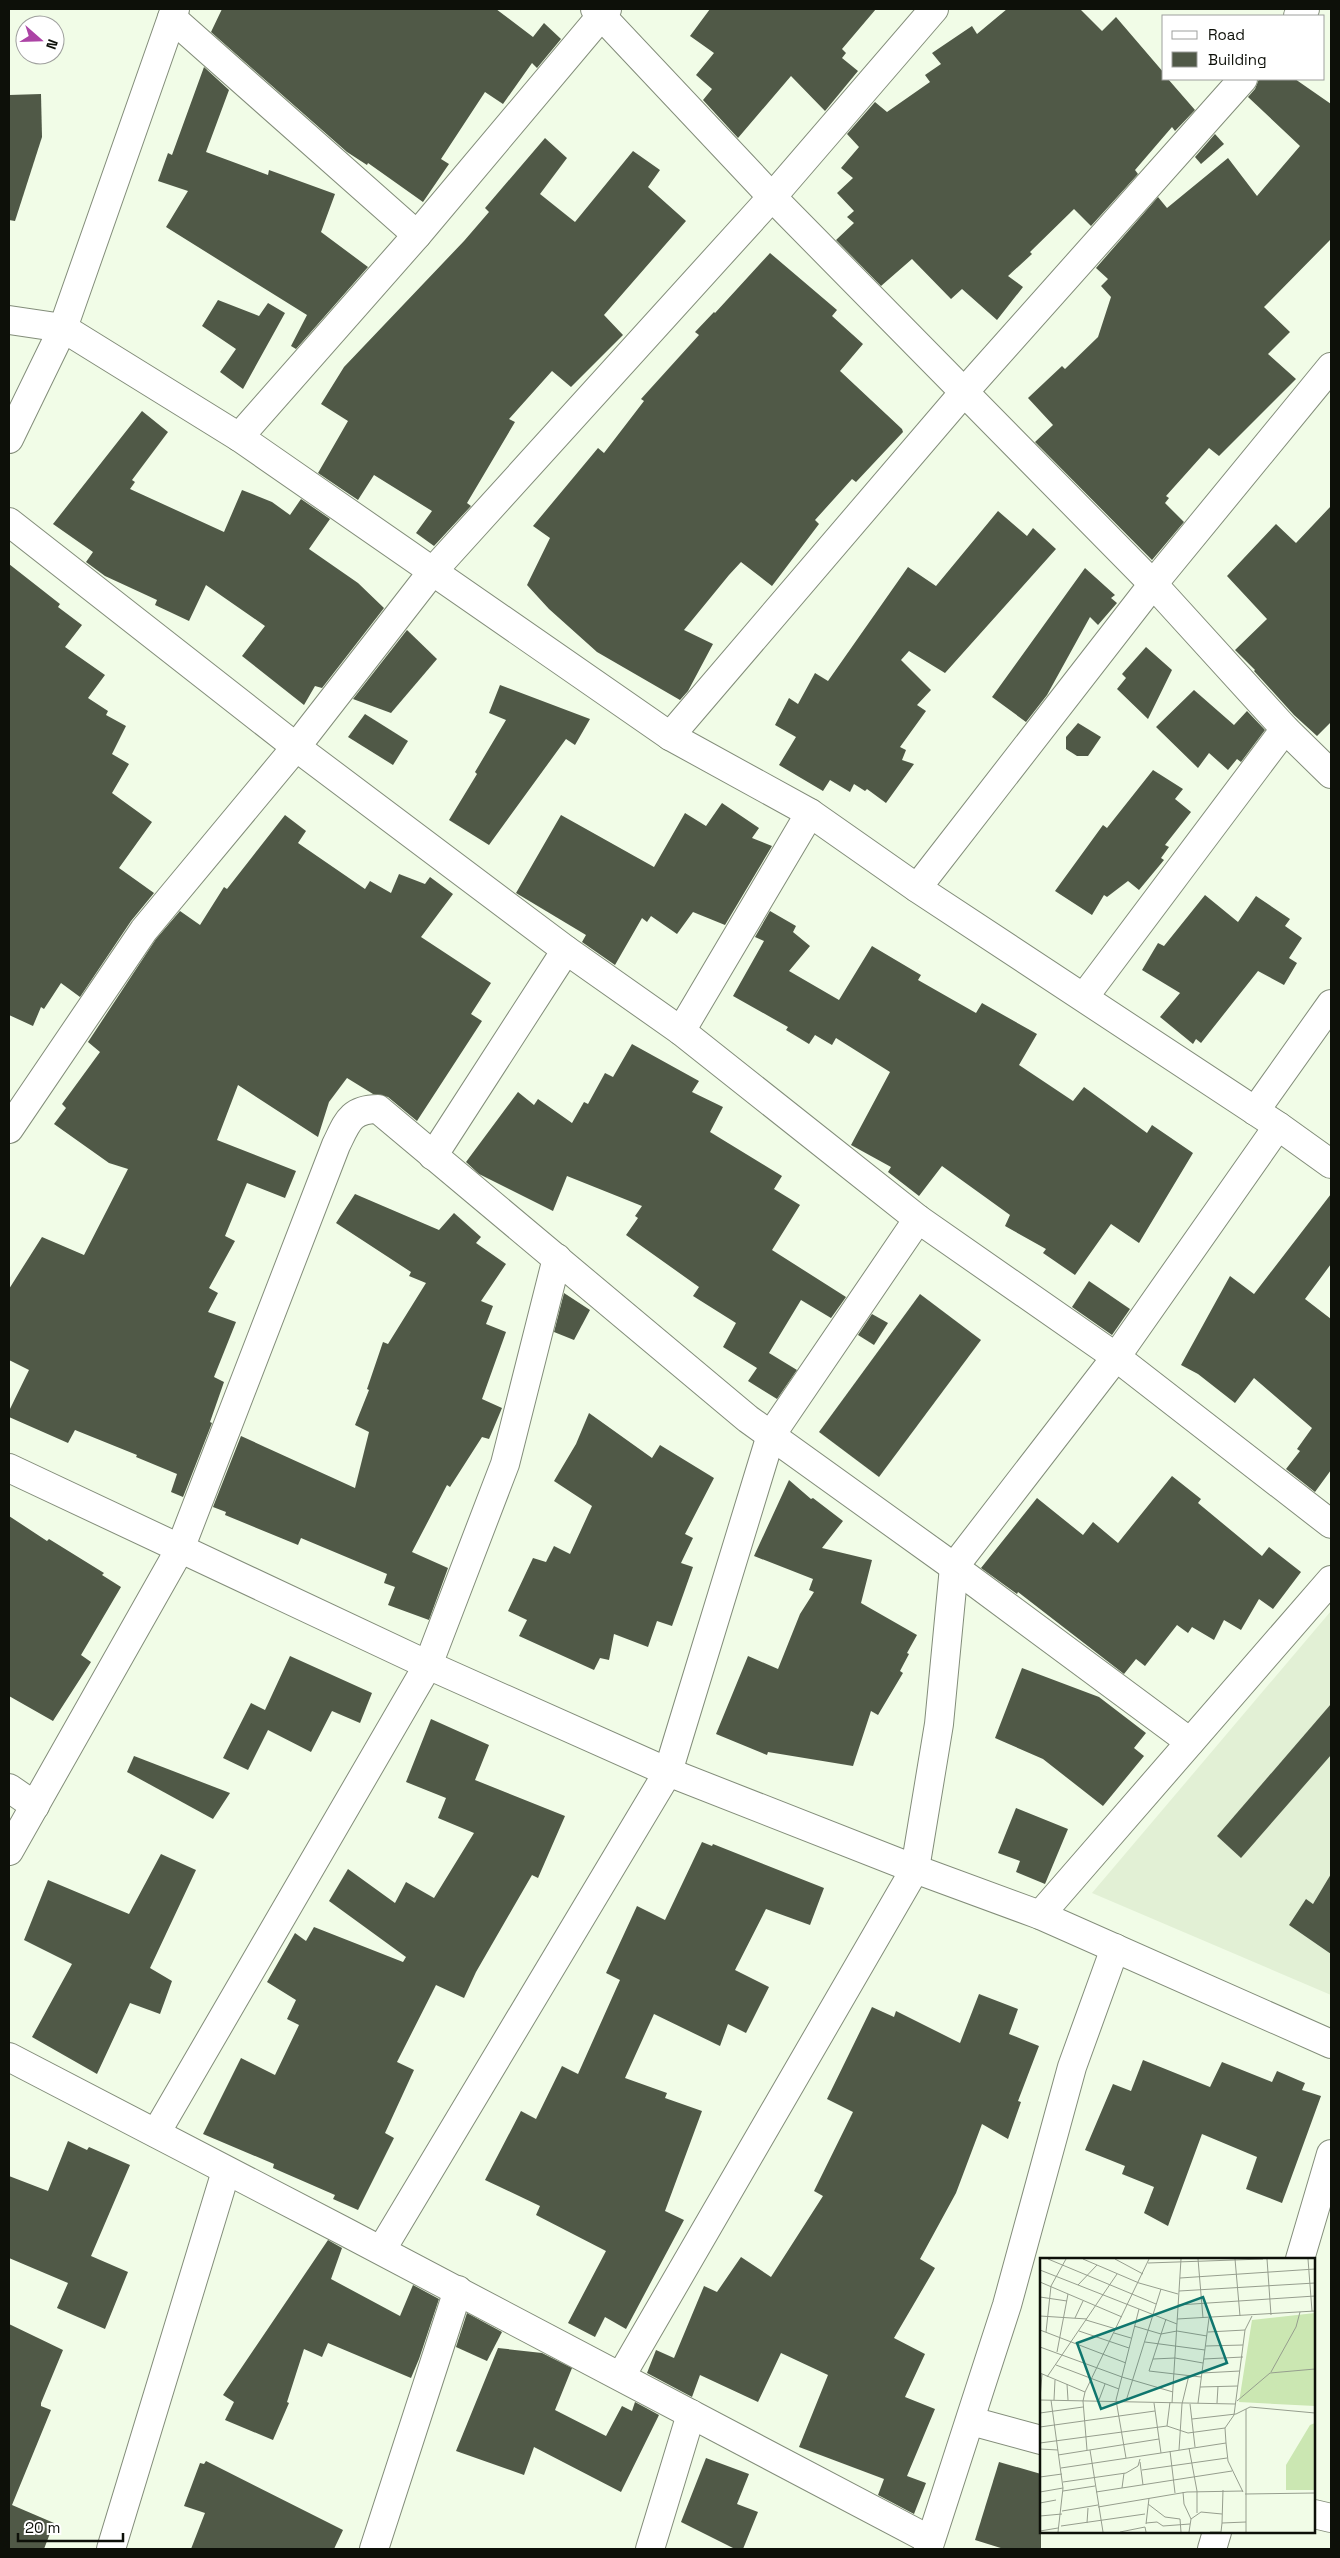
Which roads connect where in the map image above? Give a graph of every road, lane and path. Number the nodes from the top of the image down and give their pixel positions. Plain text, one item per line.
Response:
1 (934, 9) edge
2 (601, 11) edge
3 (174, 14) edge
4 (1242, 80) edge
5 (772, 197) junction
6 (417, 236) junction
7 (9, 320) edge
8 (62, 328) junction
9 (1331, 368) edge
10 (965, 391) junction
11 (239, 437) junction
12 (9, 439) edge
13 (9, 522) edge
14 (432, 572) junction
15 (1153, 584) junction
16 (1284, 729) junction
17 (670, 736) junction
18 (296, 747) junction
19 (1331, 774) edge
20 (810, 813) junction
21 (917, 888) junction
22 (566, 950) junction
23 (1084, 997) junction
24 (1331, 1004) edge
25 (681, 1031) junction
26 (1256, 1111) junction
27 (1278, 1126) junction
28 (9, 1129) edge
29 (433, 1156) junction
30 (1331, 1164) edge
31 (918, 1219) junction
32 (556, 1258) junction
33 (1116, 1357) junction
34 (771, 1435) junction
35 (9, 1468) edge
36 (1331, 1524) edge
37 (180, 1548) junction
38 (954, 1567) junction
39 (1331, 1580) edge
40 (428, 1665) junction
41 (1190, 1742) junction
42 (668, 1772) junction
43 (9, 1788) edge
44 (35, 1806) junction
45 (9, 1851) edge
46 (915, 1869) junction
47 (1040, 1915) junction
48 (1115, 1948) junction
49 (1331, 2044) edge
50 (9, 2057) edge
51 (156, 2133) junction
52 (1331, 2154) edge
53 (226, 2171) junction
54 (382, 2249) junction
55 (1300, 2258) edge
56 (458, 2290) junction
57 (621, 2376) junction
58 (691, 2414) junction
59 (971, 2421) junction
60 (1040, 2440) edge
61 (1315, 2514) edge
62 (1331, 2518) edge
63 (1218, 2533) edge
64 (929, 2545) edge
65 (111, 2549) edge
66 (374, 2549) edge
67 (650, 2549) edge
68 (1212, 2549) edge

1 - 5 street
2 - 5 street
2 - 6 street
3 - 6 street
3 - 8 street
4 - 10 street
5 - 10 street
5 - 14 street
6 - 11 street
7 - 8 street
8 - 11 street
8 - 12 street
9 - 15 street
10 - 15 street
10 - 17 street
11 - 14 street
13 - 18 street
14 - 17 street
14 - 18 street
15 - 16 street
15 - 21 street
16 - 19 street
16 - 23 street
17 - 20 street
18 - 22 street
18 - 28 street
20 - 21 street
20 - 25 street
21 - 23 street
22 - 25 street
22 - 29 street
23 - 26 street
24 - 26 street
25 - 31 street
26 - 27 street
27 - 30 street
27 - 33 street
29 - 32 street
29 - 37 street
31 - 33 street
31 - 34 street
32 - 34 street
32 - 40 street
33 - 36 street
33 - 38 street
34 - 38 street
34 - 42 street
35 - 37 street
37 - 40 street
37 - 44 street
38 - 41 street
38 - 46 street
39 - 41 street
40 - 42 street
40 - 51 street
41 - 47 street
42 - 46 street
42 - 54 street
43 - 44 street
44 - 45 street
46 - 47 street
46 - 57 street
47 - 48 street
48 - 49 street
48 - 59 street
50 - 51 street
51 - 53 street
52 - 55 street
53 - 54 street
53 - 65 street
54 - 56 street
56 - 57 street
56 - 66 street
57 - 58 street
58 - 64 street
58 - 67 street
59 - 60 street
59 - 64 street
61 - 62 street
63 - 68 street

